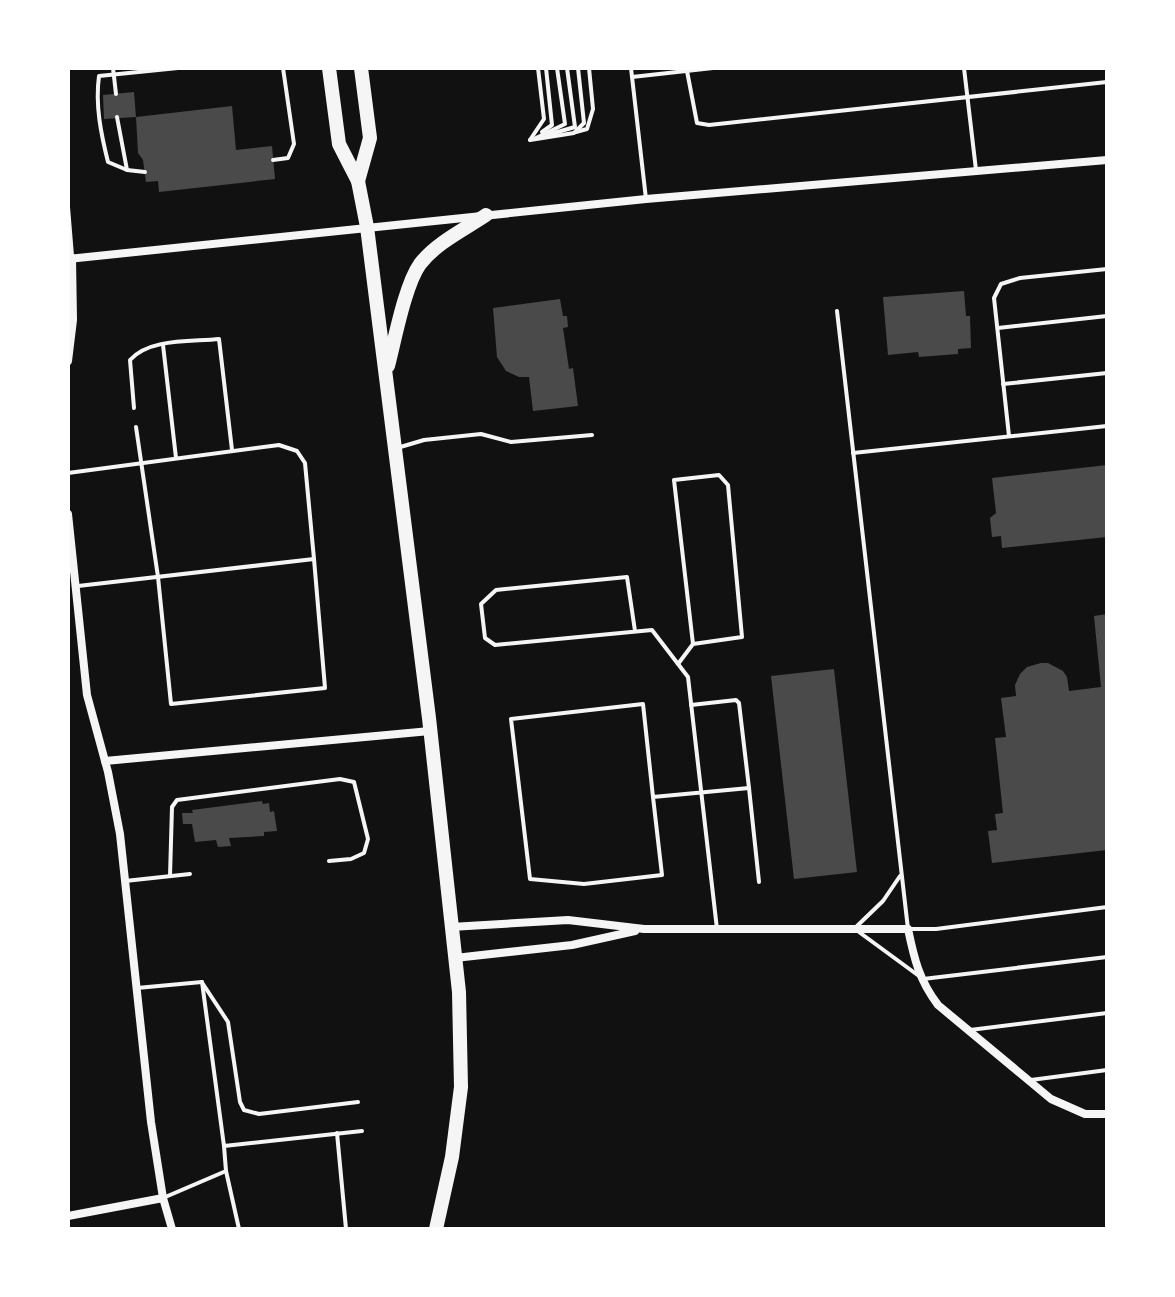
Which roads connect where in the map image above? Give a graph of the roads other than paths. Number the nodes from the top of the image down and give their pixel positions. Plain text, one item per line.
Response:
1 (178, 68) edge
2 (283, 68) edge
3 (329, 68) edge
4 (361, 68) edge
5 (538, 68) edge
6 (546, 68) edge
7 (557, 68) edge
8 (567, 68) edge
9 (578, 68) edge
10 (589, 68) edge
11 (631, 68) edge
12 (713, 68) edge
13 (964, 68) edge
14 (160, 69) edge
15 (114, 71) edge
16 (687, 71) junction
17 (632, 77) junction
18 (1107, 82) edge
19 (116, 94) dead end
20 (967, 96) junction
21 (117, 117) dead end
22 (574, 133) junction
23 (530, 140) junction
24 (273, 160) dead end
25 (1107, 160) edge
26 (127, 170) junction
27 (145, 172) dead end
28 (977, 172) junction
29 (358, 181) junction
30 (646, 199) junction
31 (68, 207) edge
32 (486, 215) junction
33 (367, 227) junction
34 (70, 258) edge
35 (1107, 269) edge
36 (837, 311) dead end
37 (1107, 316) edge
38 (997, 328) junction
39 (163, 345) junction
40 (68, 361) edge
41 (1107, 373) edge
42 (385, 374) junction
43 (1003, 384) junction
44 (134, 408) dead end
45 (1107, 426) edge
46 (136, 427) dead end
47 (592, 435) dead end
48 (1009, 436) junction
49 (395, 448) junction
50 (232, 450) junction
51 (853, 453) junction
52 (176, 458) junction
53 (143, 462) junction
54 (68, 473) edge
55 (68, 514) edge
56 (69, 535) edge
57 (314, 559) junction
58 (158, 577) junction
59 (75, 586) junction
60 (635, 631) junction
61 (693, 644) junction
62 (678, 664) junction
63 (691, 705) junction
64 (430, 731) junction
65 (105, 761) junction
66 (749, 788) junction
67 (702, 792) junction
68 (653, 797) junction
69 (329, 861) dead end
70 (190, 874) dead end
71 (902, 874) junction
72 (170, 876) junction
73 (125, 881) junction
74 (759, 882) dead end
75 (1107, 907) edge
76 (451, 927) junction
77 (644, 929) junction
78 (717, 929) junction
79 (854, 929) junction
80 (908, 929) junction
81 (1107, 957) edge
82 (455, 958) junction
83 (920, 978) junction
84 (202, 982) junction
85 (137, 988) junction
86 (1107, 1013) edge
87 (966, 1030) junction
88 (1107, 1070) edge
89 (1029, 1080) junction
90 (358, 1102) dead end
91 (1107, 1114) edge
92 (362, 1131) dead end
93 (337, 1133) junction
94 (224, 1146) junction
95 (226, 1171) junction
96 (163, 1198) junction
97 (68, 1216) edge
98 (172, 1229) edge
99 (239, 1229) edge
100 (346, 1229) edge
101 (436, 1229) edge

1 - 14 lane
2 - 24 lane
3 - 29 main road
4 - 29 main road
5 - 23 lane
6 - 23 lane
7 - 23 lane
8 - 23 lane
9 - 22 lane
10 - 22 lane
11 - 17 lane
12 - 16 lane
13 - 20 lane
14 - 15 lane
15 - 19 lane
15 - 26 lane
16 - 17 lane
16 - 20 lane
17 - 30 lane
18 - 20 lane
20 - 28 lane
21 - 26 lane
22 - 23 lane
25 - 28 street
26 - 27 lane
28 - 30 street
29 - 33 main road
30 - 32 street
31 - 34 lane
32 - 33 street
32 - 42 main road
33 - 34 street
33 - 42 main road
34 - 40 street
35 - 38 lane
36 - 51 lane
37 - 38 lane
38 - 43 lane
39 - 44 lane
39 - 50 lane
39 - 52 lane
41 - 43 lane
42 - 49 main road
43 - 48 lane
45 - 48 lane
46 - 53 lane
47 - 49 lane
48 - 51 lane
49 - 64 main road
50 - 52 lane
50 - 57 lane
51 - 71 lane
52 - 53 lane
53 - 54 lane
53 - 58 lane
55 - 56 street
56 - 59 street
57 - 58 lane
57 - 58 lane
58 - 59 lane
59 - 65 street
60 - 60 lane
60 - 62 lane
61 - 61 lane
61 - 62 lane
62 - 63 lane
63 - 66 lane
63 - 67 lane
64 - 65 street
64 - 76 main road
65 - 73 street
66 - 67 lane
66 - 74 lane
67 - 68 lane
67 - 78 lane
68 - 68 lane
69 - 72 lane
70 - 72 lane
71 - 79 lane
71 - 80 lane
72 - 73 lane
73 - 85 street
75 - 80 lane
76 - 77 street
76 - 82 main road
77 - 78 street
77 - 82 street
78 - 79 street
79 - 80 street
79 - 83 lane
80 - 83 street
81 - 83 lane
82 - 101 main road
83 - 87 street
84 - 85 lane
84 - 90 lane
84 - 94 lane
85 - 96 street
86 - 87 lane
87 - 89 street
88 - 89 lane
89 - 91 street
92 - 93 lane
93 - 94 lane
93 - 100 lane
94 - 95 lane
95 - 96 lane
95 - 99 lane
96 - 97 street
96 - 98 street

